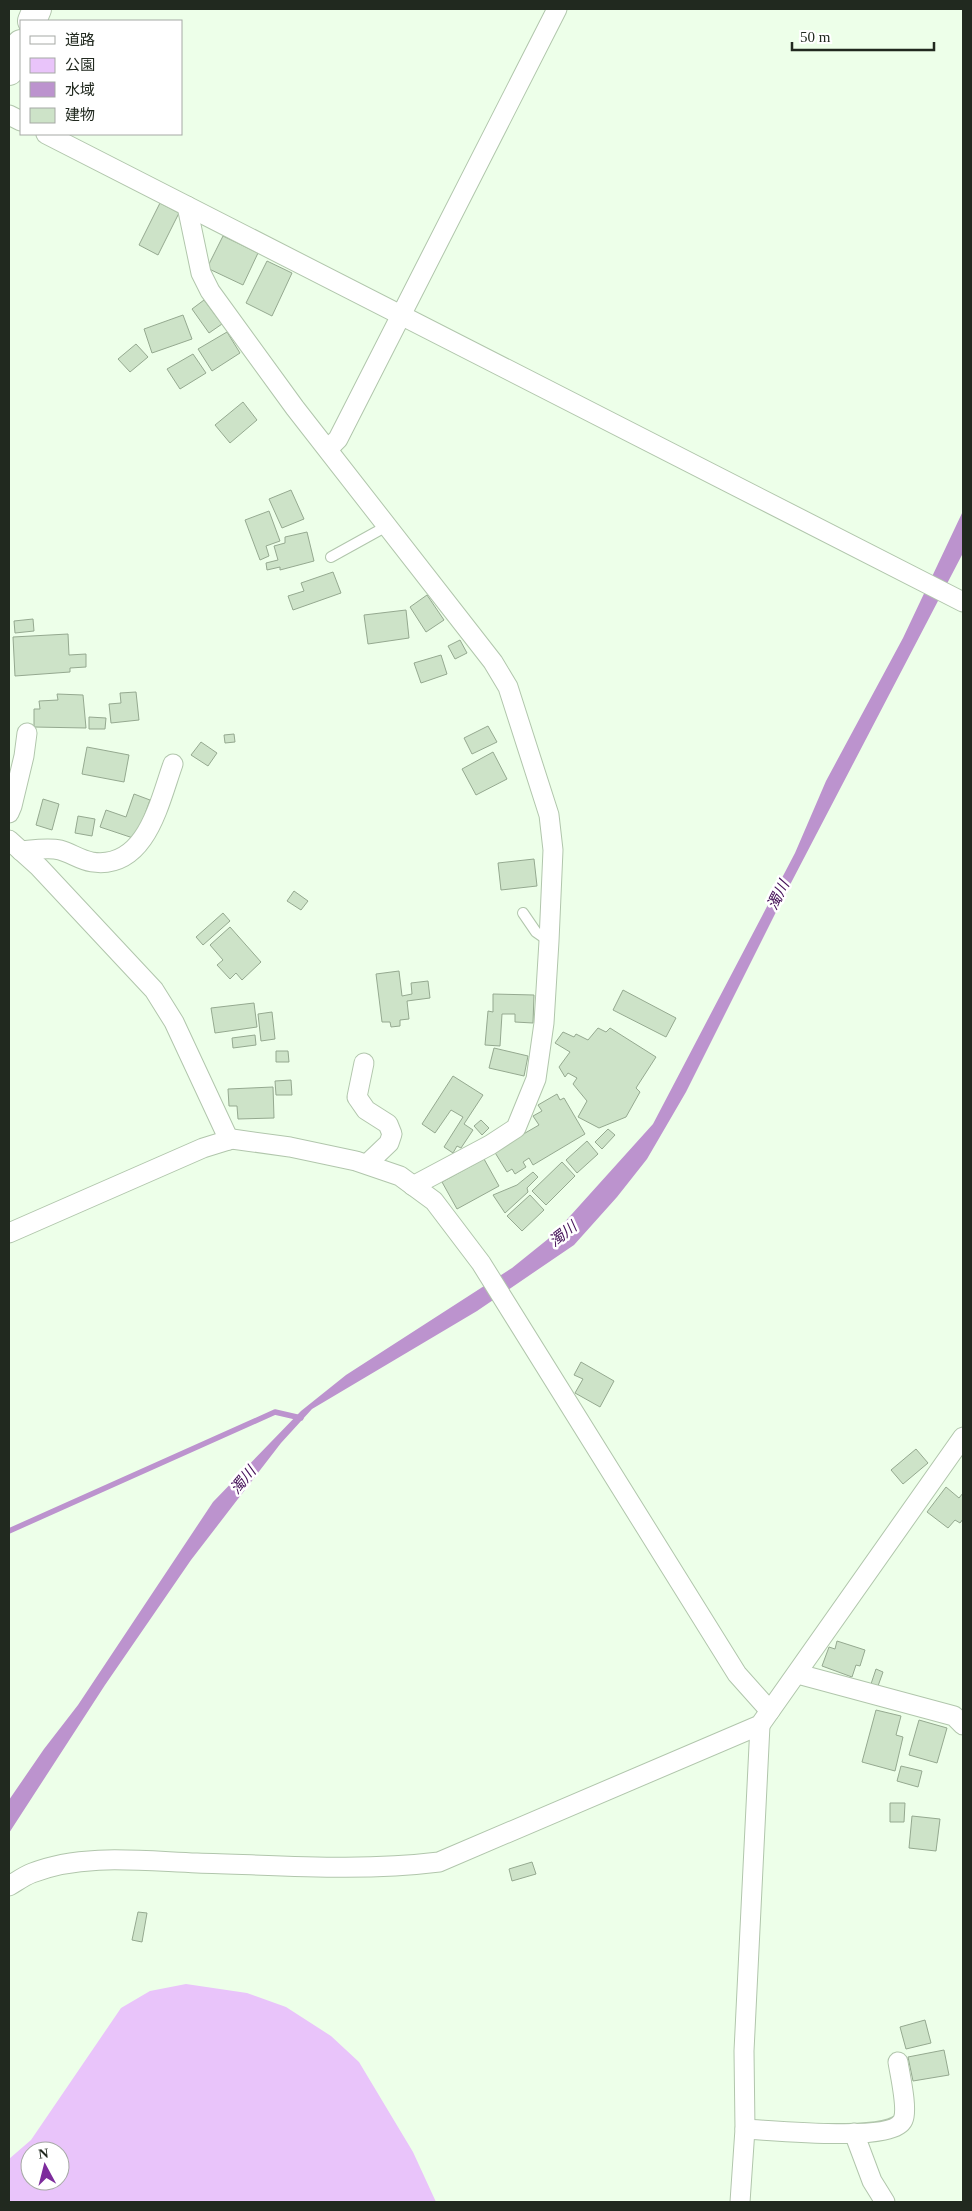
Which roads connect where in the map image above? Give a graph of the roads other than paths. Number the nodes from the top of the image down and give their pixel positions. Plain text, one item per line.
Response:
1 (556, 9) edge
2 (20, 46) edge
3 (9, 71) edge
4 (48, 135) edge
5 (187, 206) junction
6 (401, 315) junction
7 (328, 450) junction
8 (387, 526) junction
9 (331, 557) dead end
10 (963, 602) edge
11 (27, 733) dead end
12 (173, 764) dead end
13 (9, 813) edge
14 (15, 846) edge
15 (524, 913) dead end
16 (549, 941) junction
17 (364, 1063) dead end
18 (229, 1140) junction
19 (367, 1164) junction
20 (413, 1186) junction
21 (9, 1234) edge
22 (962, 1440) edge
23 (798, 1674) junction
24 (765, 1718) junction
25 (963, 1725) edge
26 (9, 1886) edge
27 (898, 2062) dead end
28 (746, 2129) junction
29 (854, 2133) junction
30 (740, 2202) edge
31 (885, 2202) edge

1 - 6 street
2 - 3 main road
4 - 5 street
5 - 6 street
5 - 7 street
6 - 7 street
6 - 10 street
7 - 8 street
8 - 9 lane
8 - 16 street
11 - 13 street
12 - 14 street
14 - 18 street
15 - 16 lane
16 - 20 street
17 - 19 street
18 - 19 street
18 - 21 street
19 - 20 street
20 - 24 street
22 - 23 street
23 - 24 street
23 - 25 street
24 - 26 street
24 - 28 street
27 - 29 street
28 - 29 street
28 - 30 street
29 - 31 street

